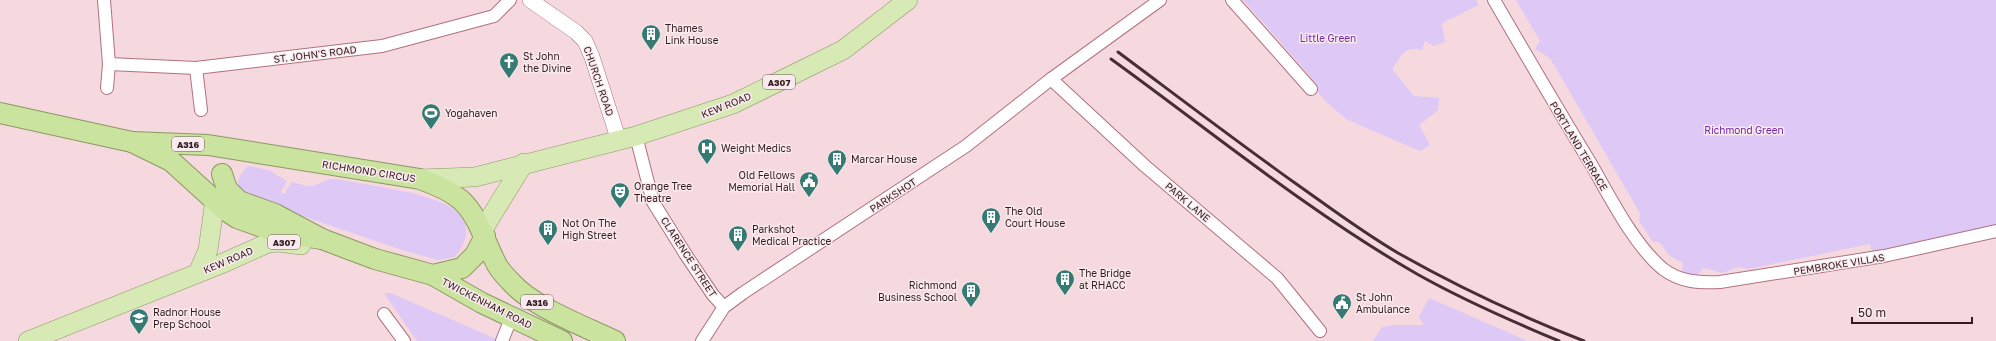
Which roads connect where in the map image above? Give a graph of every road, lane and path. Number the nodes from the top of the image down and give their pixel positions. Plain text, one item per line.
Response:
1 (104, 0) edge
2 (510, 0) edge
3 (530, 0) edge
4 (908, 0) edge
5 (1160, 0) edge
6 (1232, 0) edge
7 (1494, 0) edge
8 (109, 64) junction
9 (196, 68) junction
10 (1050, 79) junction
11 (107, 88) dead end
12 (1311, 89) dead end
13 (201, 110) dead end
14 (0, 113) edge
15 (627, 138) junction
16 (132, 142) junction
17 (243, 152) junction
18 (524, 163) junction
19 (222, 174) junction
20 (420, 179) junction
21 (215, 200) junction
22 (1996, 231) edge
23 (484, 233) junction
24 (322, 239) junction
25 (375, 259) junction
26 (198, 273) junction
27 (433, 275) junction
28 (1680, 279) joint
29 (724, 307) junction
30 (384, 314) dead end
31 (512, 316) junction
32 (1320, 331) dead end
33 (50, 337) edge
34 (28, 341) edge
35 (404, 341) edge
36 (502, 341) edge
37 (562, 341) edge
38 (615, 341) edge
39 (702, 341) edge

1 - 8 street
2 - 9 street, ST. JOHN'S ROAD
3 - 15 street, CHURCH ROAD
4 - 15 main road, KEW ROAD / A307
5 - 10 street, PARKSHOT
6 - 12 street
7 - 28 street, PORTLAND TERRACE
8 - 9 street, ST. JOHN'S ROAD
8 - 11 street
9 - 13 street
10 - 29 street, PARKSHOT
10 - 32 street, PARK LANE
14 - 16 highway, A316
15 - 18 main road, KEW ROAD / A307
15 - 29 street, CLARENCE STREET
16 - 17 highway, A316
16 - 21 highway, A316
17 - 19 highway
17 - 20 highway, RICHMOND CIRCUS / A316
18 - 20 main road, A307
18 - 23 main road
19 - 21 highway
19 - 24 highway, A316
20 - 23 highway, RICHMOND CIRCUS / A316
21 - 24 highway, A316
21 - 26 main road, KEW ROAD
22 - 28 street, PEMBROKE VILLAS
23 - 27 highway, A316
23 - 38 highway, A316
24 - 25 highway, A316
25 - 26 main road, KEW ROAD / A307
25 - 27 highway, A316
26 - 33 main road, KEW ROAD / A307
27 - 31 highway, TWICKENHAM ROAD / A316
29 - 39 street, PARKSHOT
30 - 35 street
31 - 36 street
31 - 37 highway, TWICKENHAM ROAD / A316
33 - 34 main road, KEW ROAD / A307

